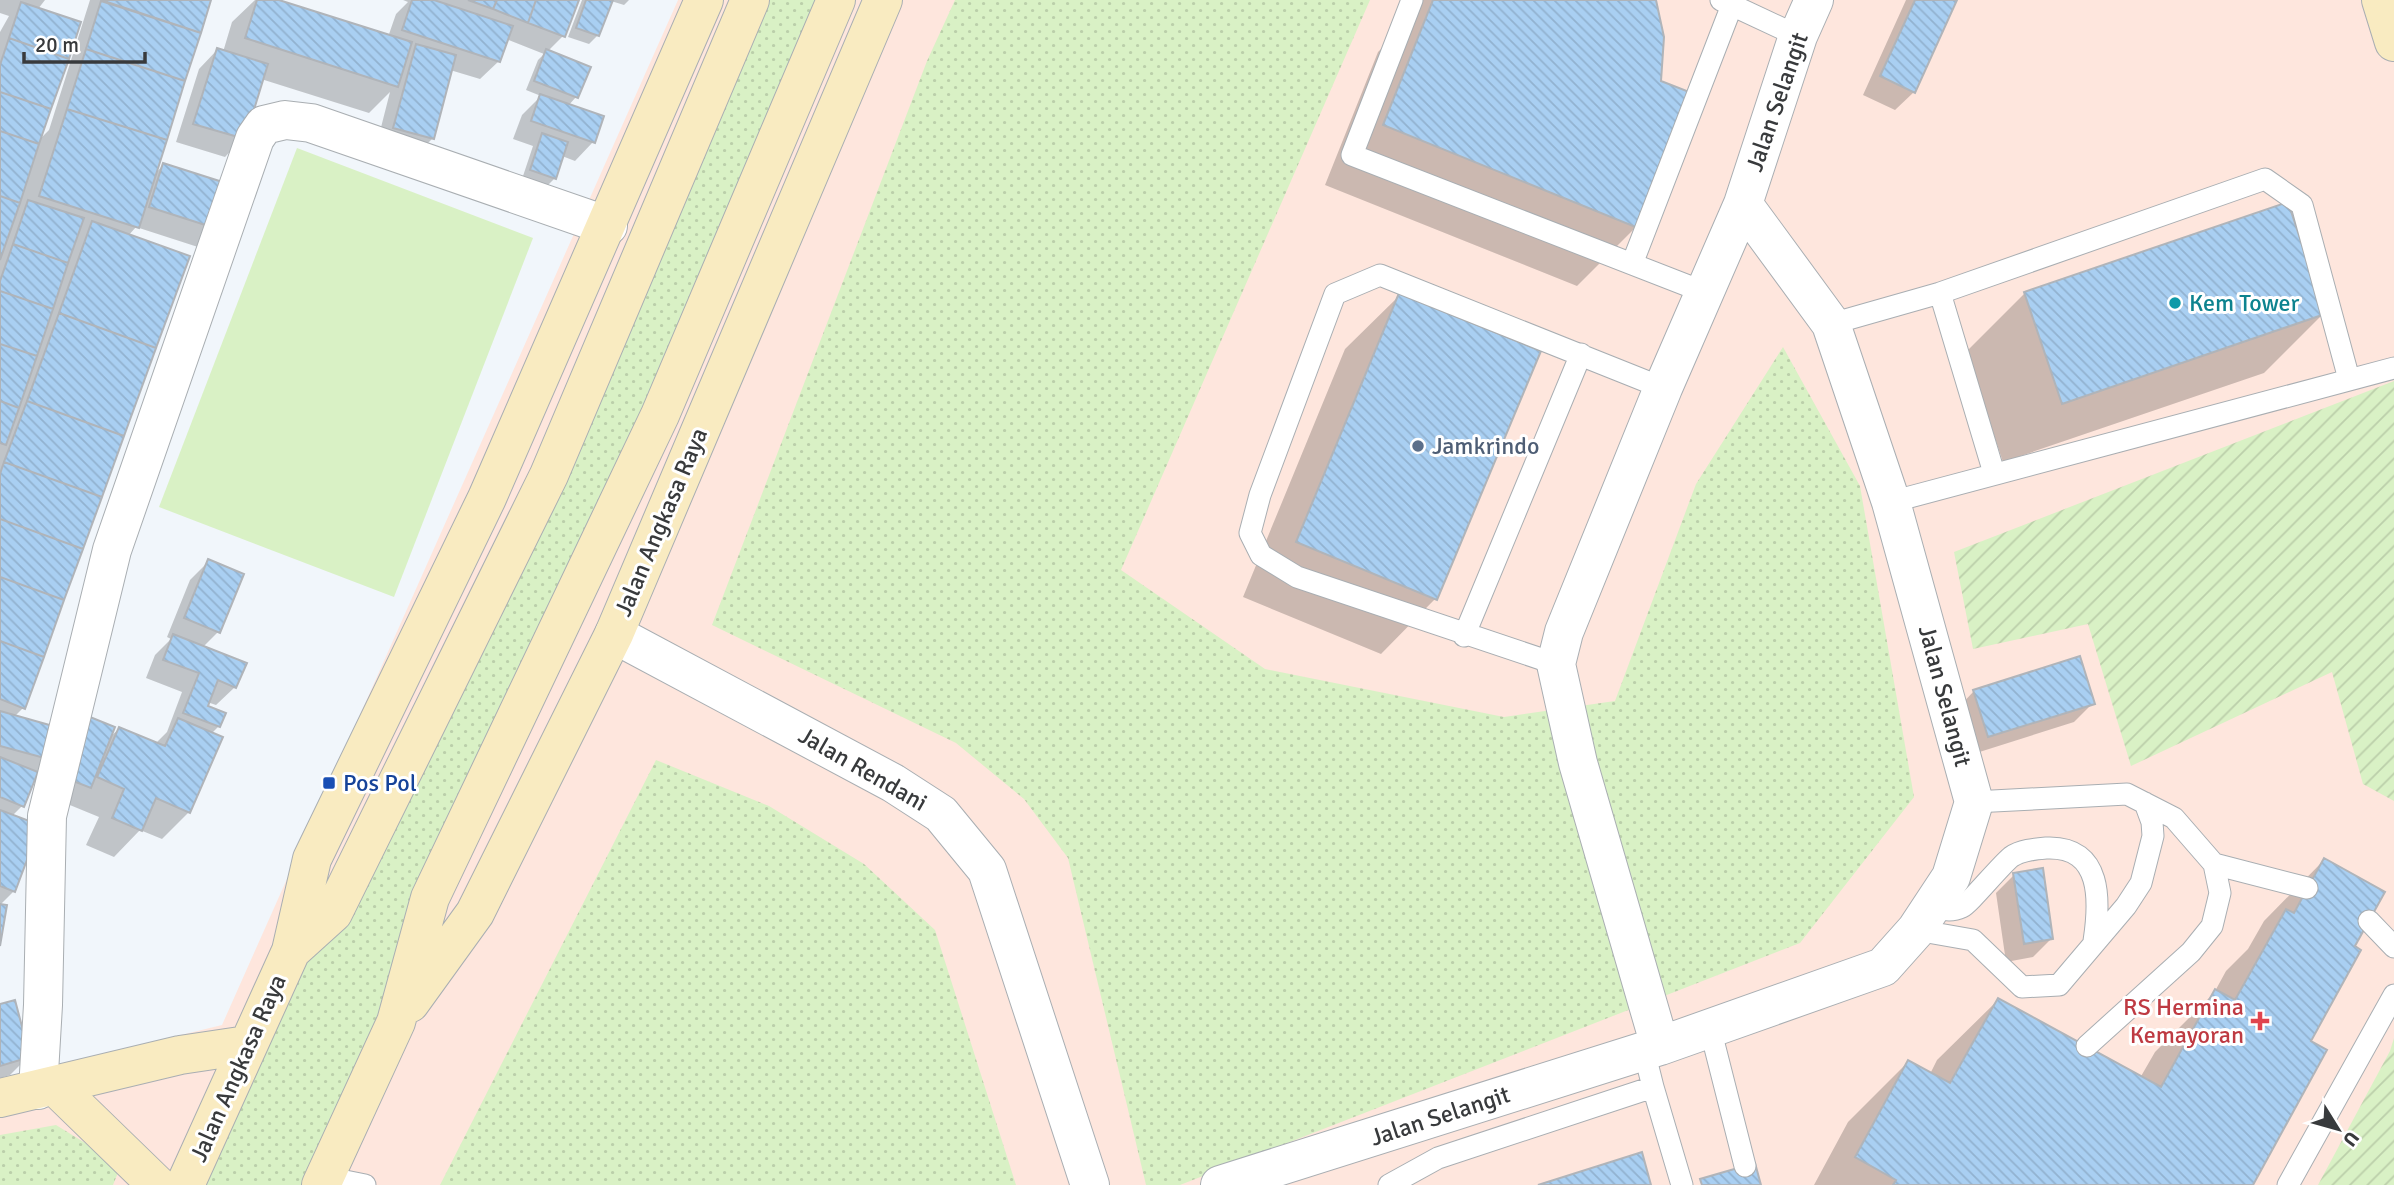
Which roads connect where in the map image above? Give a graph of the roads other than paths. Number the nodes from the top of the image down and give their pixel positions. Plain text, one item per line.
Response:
1 (704, 0) edge
2 (750, 0) edge
3 (836, 0) edge
4 (883, 0) edge
5 (1412, 0) edge
6 (1814, 0) edge
7 (2381, 0) edge
8 (1727, 2) edge
9 (1798, 36) junction
10 (2394, 42) edge
11 (1743, 204) junction
12 (608, 226) junction
13 (1632, 264) junction
14 (1704, 292) junction
15 (1940, 293) junction
16 (1831, 324) junction
17 (1581, 354) junction
18 (2394, 368) edge
19 (2349, 379) junction
20 (1663, 388) junction
21 (1994, 473) junction
22 (1891, 502) junction
23 (614, 634) junction
24 (1464, 636) junction
25 (1556, 664) junction
26 (1974, 802) junction
27 (2145, 803) junction
28 (2214, 864) junction
29 (2307, 888) dead end
30 (1924, 918) junction
31 (2369, 921) dead end
32 (2094, 941) junction
33 (2394, 947) edge
34 (291, 951) junction
35 (2394, 995) edge
36 (396, 1022) junction
37 (1710, 1028) junction
38 (247, 1045) junction
39 (2087, 1046) dead end
40 (1652, 1061) junction
41 (47, 1088) junction
42 (0, 1098) edge
43 (1745, 1166) dead end
44 (323, 1181) edge
45 (157, 1185) edge
46 (185, 1185) edge
47 (365, 1185) edge
48 (1090, 1185) edge
49 (1220, 1185) edge
50 (1389, 1185) edge
51 (1682, 1185) edge
52 (2287, 1185) edge

1 - 12 main road, Jalan Angkasa Raya
2 - 34 main road, Jalan Angkasa Raya
3 - 36 main road, Jalan Angkasa Raya
4 - 23 main road, Jalan Angkasa Raya
5 - 13 lane
6 - 9 street, Jalan Selangit
7 - 10 main road
8 - 9 lane
8 - 13 lane
9 - 11 street, Jalan Selangit
11 - 14 street, Jalan Selangit
11 - 16 street, Jalan Selangit
12 - 34 main road, Jalan Angkasa Raya
12 - 41 street
13 - 14 lane
14 - 20 street, Jalan Selangit
15 - 16 lane
15 - 19 lane
15 - 21 lane
16 - 22 street, Jalan Selangit
17 - 20 lane
17 - 24 lane
17 - 24 lane
18 - 19 lane
19 - 21 lane
20 - 25 street, Jalan Selangit
21 - 22 lane
22 - 26 street, Jalan Selangit
23 - 36 main road, Jalan Angkasa Raya
23 - 48 street, Jalan Rendani
24 - 25 lane
25 - 40 street, Jalan Selangit
26 - 27 lane
26 - 30 street, Jalan Selangit
27 - 28 lane
27 - 32 lane
28 - 29 lane
28 - 39 lane
30 - 32 lane
30 - 32 lane
30 - 37 street, Jalan Selangit
31 - 33 lane
34 - 38 main road, Jalan Angkasa Raya
35 - 52 lane
36 - 44 main road, Jalan Angkasa Raya
37 - 40 street, Jalan Selangit
37 - 43 lane
38 - 41 main road
38 - 46 main road, Jalan Angkasa Raya
40 - 49 street, Jalan Selangit
40 - 50 lane
40 - 51 lane
41 - 42 main road
41 - 45 main road
44 - 47 lane

